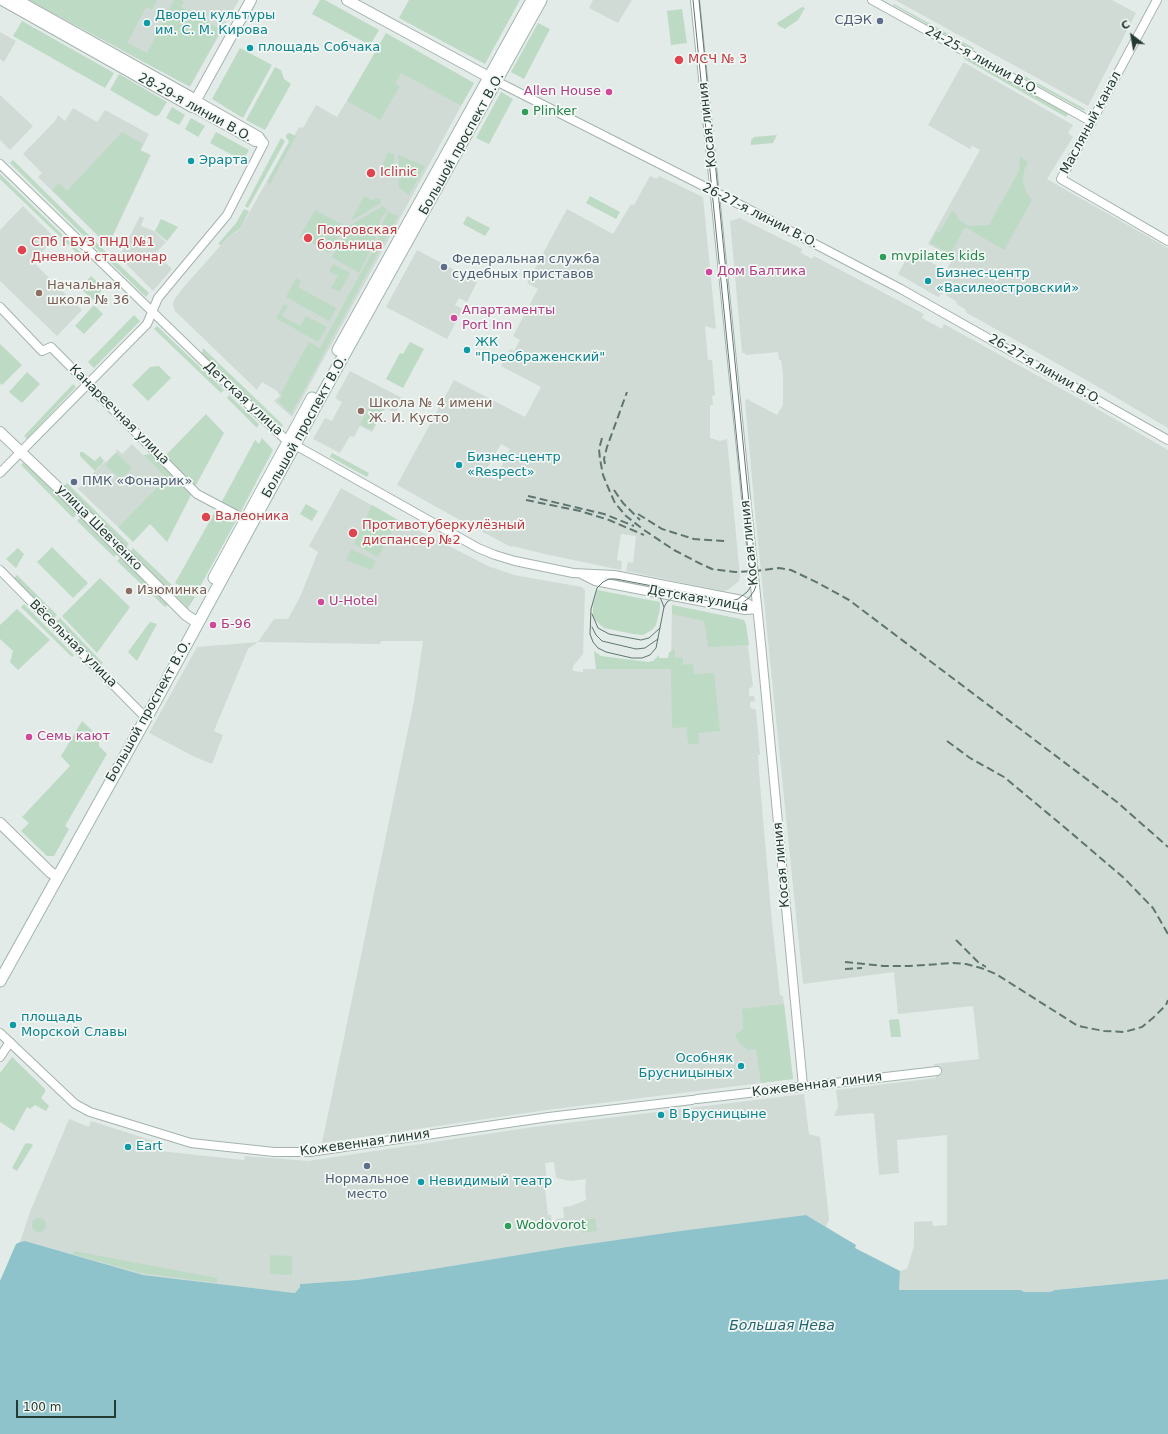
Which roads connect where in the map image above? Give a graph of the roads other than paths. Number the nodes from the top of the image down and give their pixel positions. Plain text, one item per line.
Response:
1 (2, 0) edge
2 (17, 0) edge
3 (251, 0) edge
4 (347, 0) edge
5 (532, 0) edge
6 (541, 0) edge
7 (696, 0) edge
8 (872, 0) edge
9 (1157, 0) edge
10 (492, 79) junction
11 (194, 103) junction
12 (1092, 122) junction
13 (0, 164) edge
14 (715, 192) junction
15 (1168, 241) edge
16 (0, 307) edge
17 (152, 312) junction
18 (88, 384) junction
19 (0, 432) edge
20 (1168, 440) edge
21 (293, 443) junction
22 (21, 452) junction
23 (0, 473) edge
24 (246, 520) junction
25 (0, 570) edge
26 (757, 609) junction
27 (195, 621) junction
28 (143, 716) junction
29 (0, 823) edge
30 (54, 874) junction
31 (3, 965) edge
32 (0, 981) edge
33 (0, 1033) edge
34 (10, 1042) junction
35 (0, 1057) edge
36 (937, 1071) dead end
37 (803, 1086) junction

1 - 11 street, 28-29-я линии В.О.
2 - 11 street, 28-29-я линии В.О.
3 - 11 street
4 - 10 street, 26-27-я линии В.О.
5 - 10 main road, Большой проспект В.О.
6 - 10 main road, Большой проспект В.О.
7 - 14 street, Косая линия
8 - 12 street, 24-25-я линии В.О.
9 - 12 street, Масляный канал
10 - 14 street, 26-27-я линии В.О.
10 - 21 main road, Большой проспект В.О.
11 - 17 street, 28-29-я линии В.О.
12 - 15 street, Масляный канал
13 - 17 street, Детская улица
14 - 20 street, 26-27-я линии В.О.
14 - 26 street, Косая линия
16 - 18 street, Канареечная улица
17 - 18 street
17 - 21 street, Детская улица
18 - 22 street
18 - 24 street, Канареечная улица
19 - 22 street, улица Шевченко
21 - 24 main road, Большой проспект В.О.
21 - 26 street, Детская улица
21 - 27 main road, Большой проспект В.О.
22 - 23 street
22 - 27 street, улица Шевченко
24 - 27 main road, Большой проспект В.О.
25 - 28 street, Вёсельная улица
26 - 37 street, Косая линия
27 - 28 main road, Большой проспект В.О.
28 - 30 main road, Большой проспект В.О.
29 - 30 street
30 - 31 main road, Большой проспект В.О.
31 - 32 main road, Большой проспект В.О.
33 - 34 street, Кожевенная линия
34 - 35 street
34 - 37 street, Кожевенная линия
36 - 37 street, Кожевенная линия

